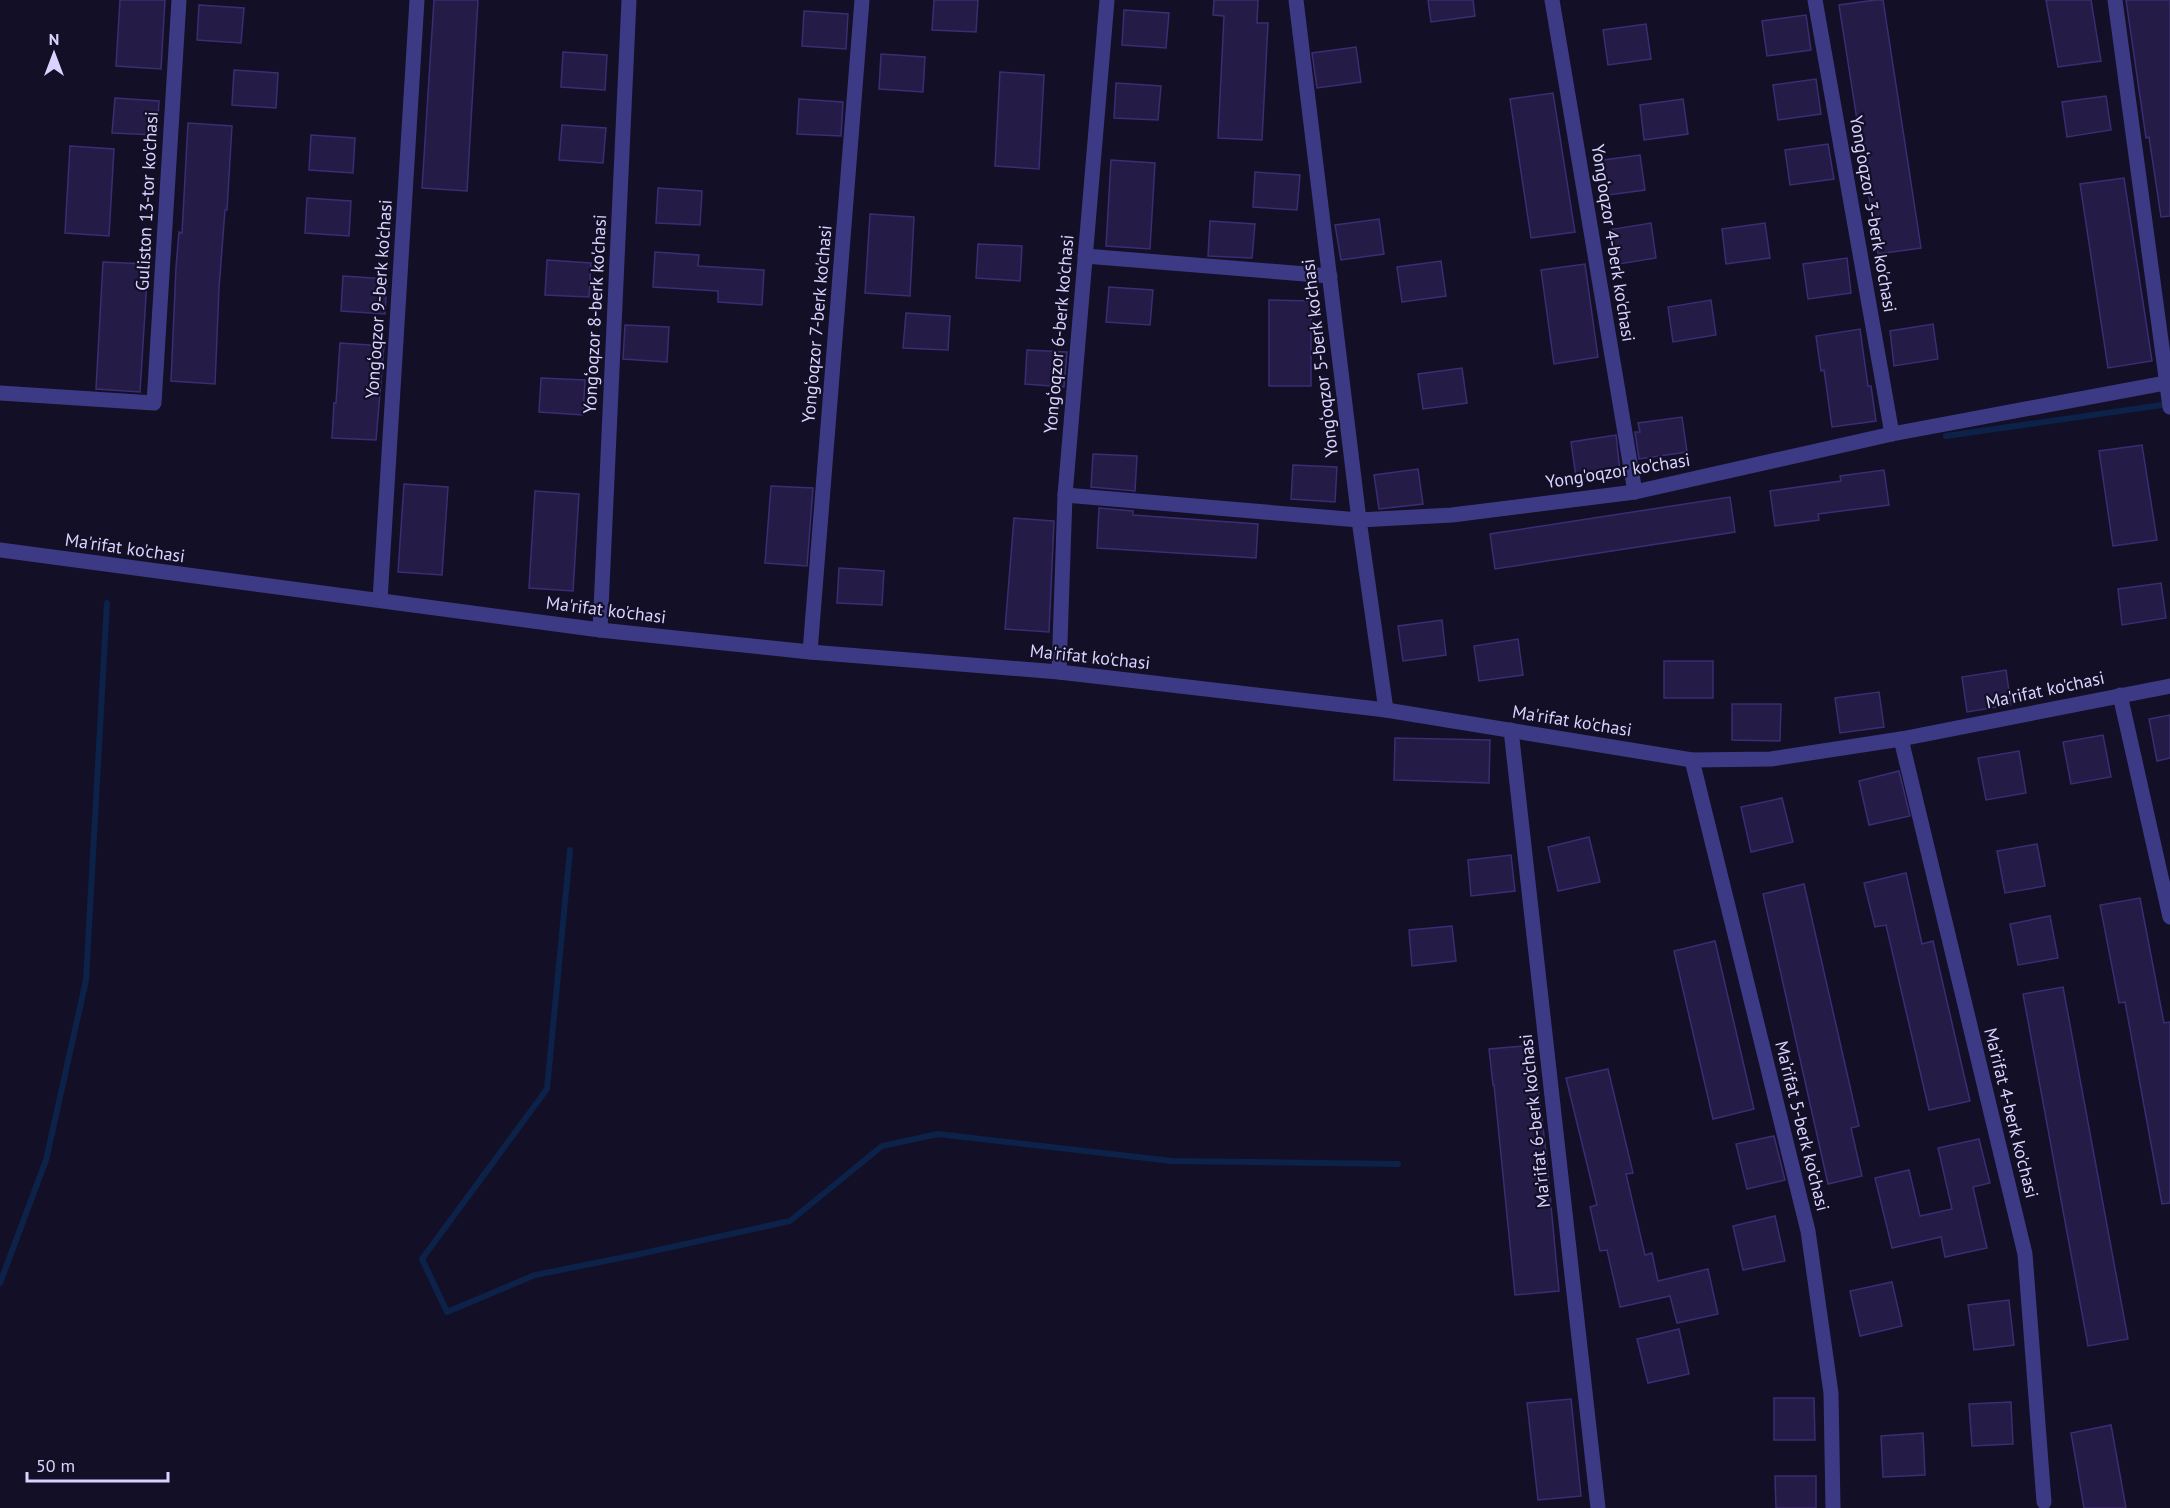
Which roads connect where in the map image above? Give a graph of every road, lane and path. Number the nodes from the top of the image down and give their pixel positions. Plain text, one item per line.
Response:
1 (179, 0) edge
2 (417, 0) edge
3 (629, 0) edge
4 (862, 0) edge
5 (1107, 0) edge
6 (1296, 0) edge
7 (1552, 0) edge
8 (1815, 0) edge
9 (2115, 0) edge
10 (1085, 256) junction
11 (1329, 276) junction
12 (2169, 382) edge
13 (0, 393) edge
14 (2170, 407) edge
15 (1892, 434) junction
16 (1635, 492) junction
17 (1065, 495) junction
18 (1359, 520) junction
19 (0, 550) edge
20 (380, 600) junction
21 (600, 630) junction
22 (810, 652) junction
23 (1059, 672) junction
24 (2170, 686) edge
25 (2120, 695) junction
26 (1386, 710) junction
27 (1510, 730) junction
28 (1901, 739) junction
29 (1692, 760) junction
30 (2170, 917) edge
31 (2044, 1502) dead end
32 (1598, 1508) edge
33 (1833, 1508) edge

1 - 13 street, Guliston 13-tor ko'chasi
2 - 20 street, Yong‘oqzor 9-berk ko'chasi
3 - 21 street, Yong‘oqzor 8-berk ko'chasi
4 - 22 street, Yong‘oqzor 7-berk ko'chasi
5 - 10 street, Yong‘oqzor 6-berk ko'chasi
6 - 11 street, Yong‘oqzor 5-berk ko'chasi
7 - 16 street, Yong‘oqzor 4-berk ko'chasi
8 - 15 street, Yong‘oqzor 3-berk ko'chasi
9 - 12 street
10 - 11 street
10 - 17 street, Yong‘oqzor 6-berk ko'chasi
11 - 18 street, Yong‘oqzor 5-berk ko'chasi
12 - 14 street
12 - 15 street, Yong'oqzor ko'chasi
15 - 16 street, Yong'oqzor ko'chasi
16 - 18 street, Yong'oqzor ko'chasi
17 - 18 street, Yong'oqzor ko'chasi
17 - 23 street, Yong‘oqzor 6-berk ko'chasi
18 - 26 street, Yong‘oqzor 5-berk ko'chasi
19 - 20 street, Ma'rifat ko'chasi
20 - 21 street, Ma'rifat ko'chasi
21 - 22 street, Ma'rifat ko'chasi
22 - 23 street, Ma'rifat ko'chasi
23 - 26 street, Ma'rifat ko'chasi
24 - 25 street, Ma'rifat ko'chasi
25 - 28 street, Ma'rifat ko'chasi
25 - 30 street
26 - 27 street, Ma'rifat ko'chasi
27 - 29 street, Ma'rifat ko'chasi
27 - 32 street, Ma’rifat 6-berk ko'chasi
28 - 29 street, Ma'rifat ko'chasi
28 - 31 street, Ma’rifat 4-berk ko'chasi
29 - 33 street, Ma’rifat 5-berk ko'chasi

